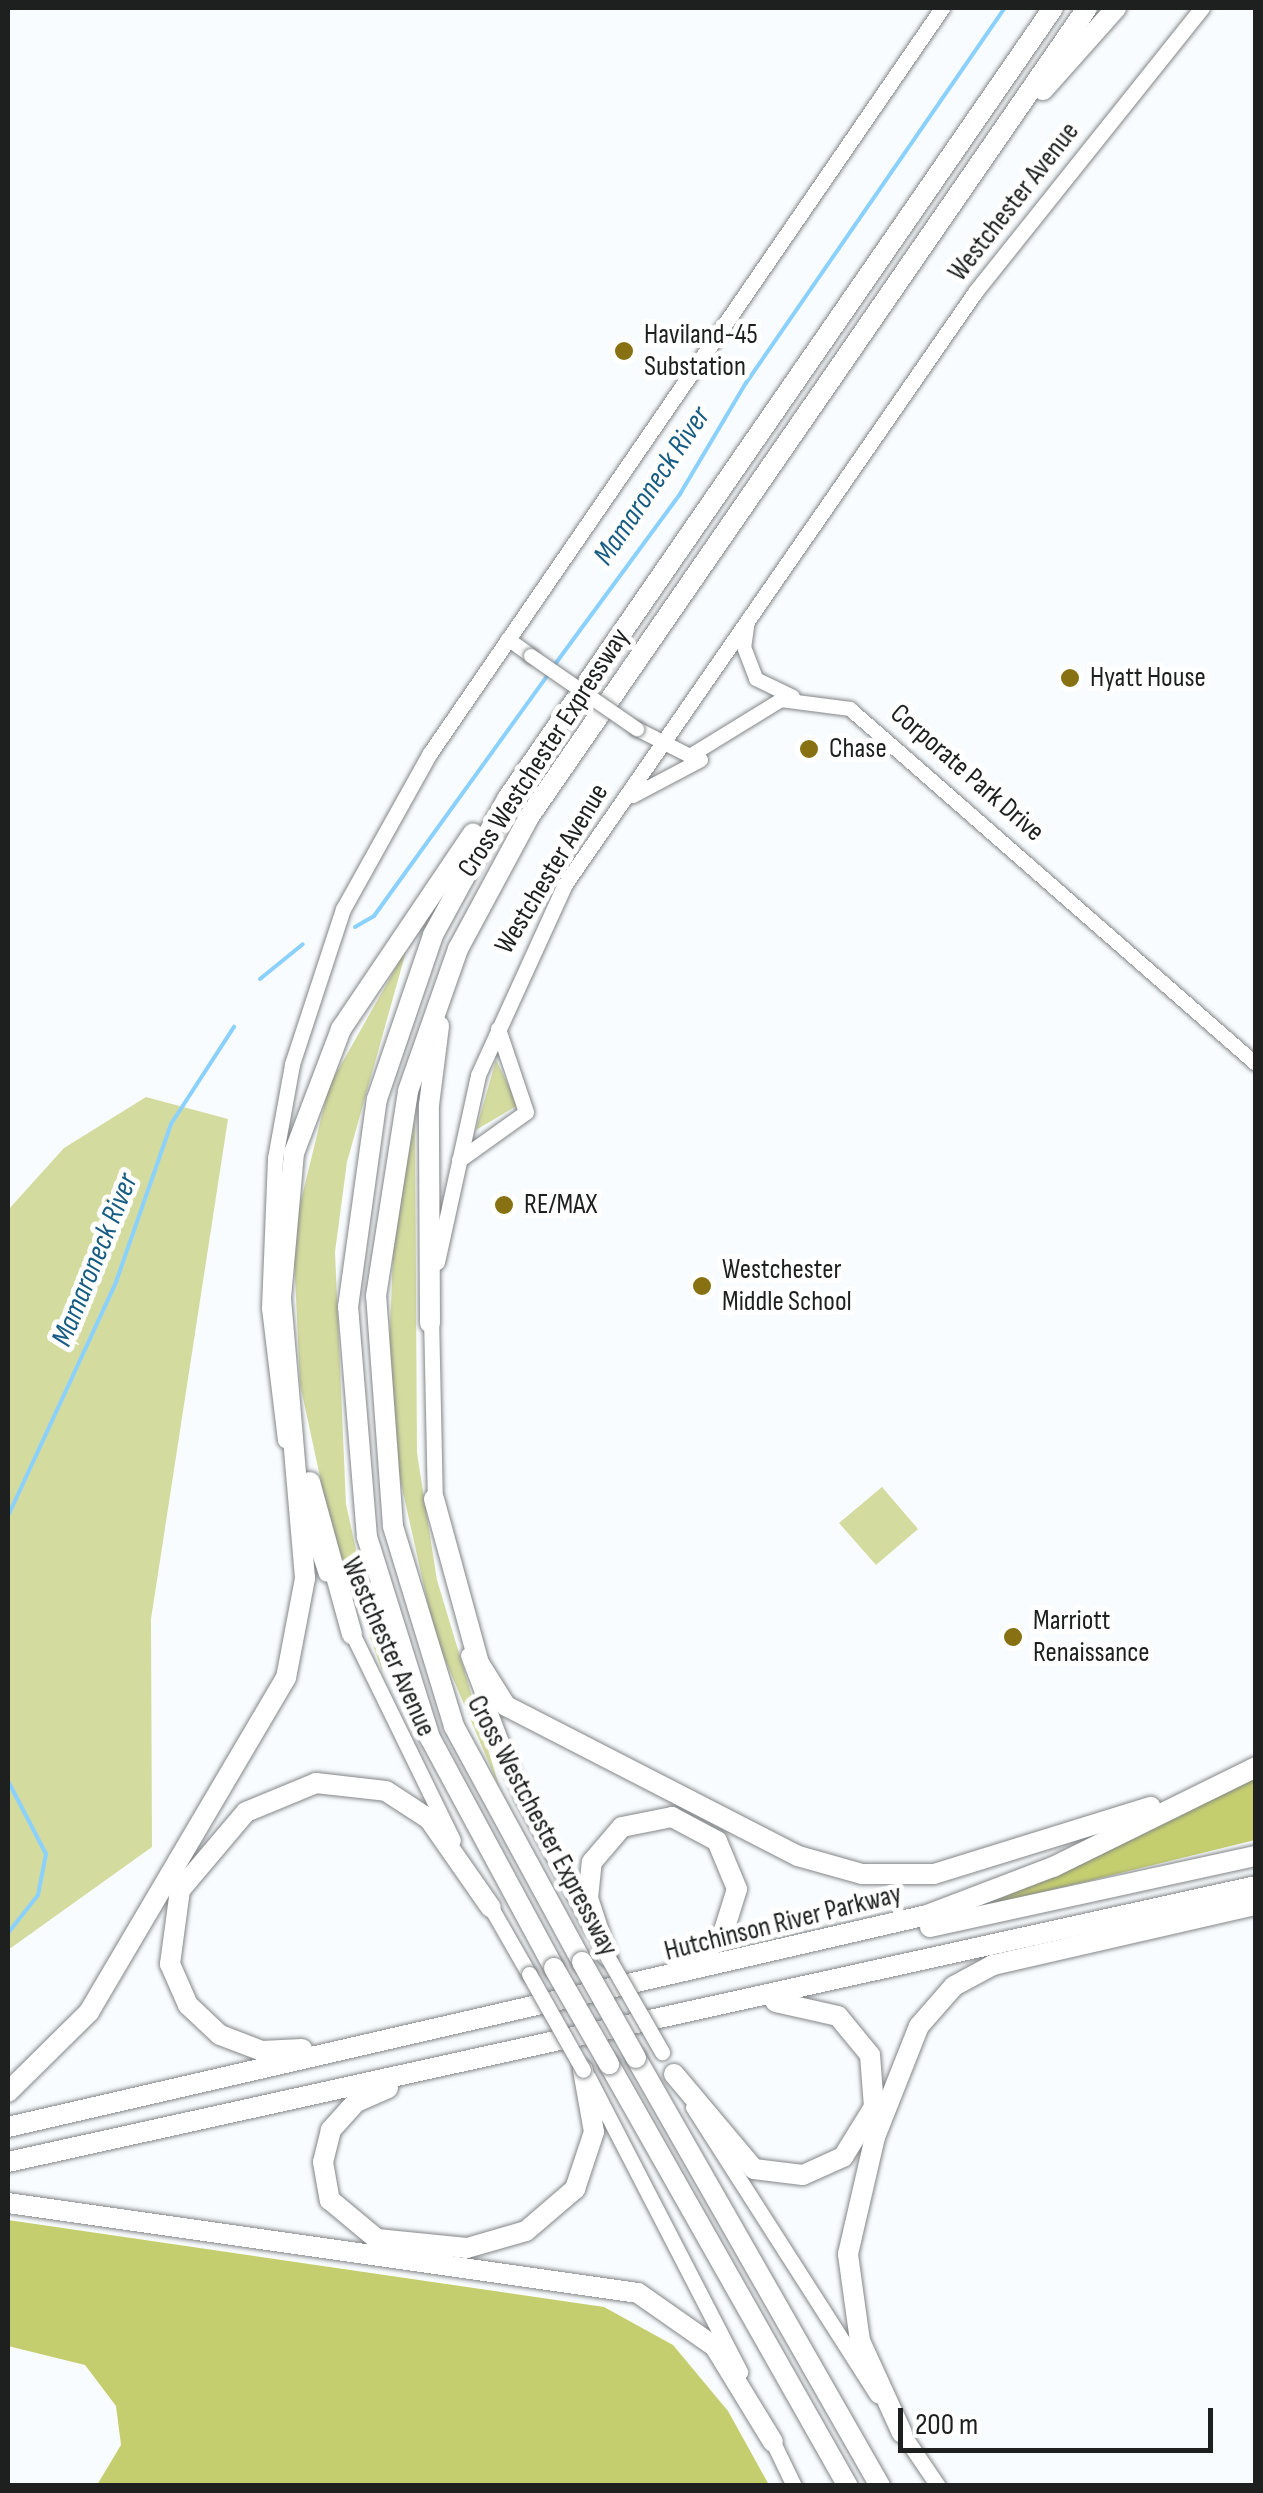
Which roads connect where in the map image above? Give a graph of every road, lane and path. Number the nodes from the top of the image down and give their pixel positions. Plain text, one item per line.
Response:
1 (942, 8) edge
2 (1038, 8) edge
3 (1053, 8) edge
4 (1087, 8) edge
5 (1116, 8) edge
6 (1202, 8) edge
7 (963, 138) junction
8 (982, 159) junction
9 (748, 618) junction
10 (508, 639) junction
11 (794, 697) junction
12 (560, 721) junction
13 (725, 735) junction
14 (659, 745) junction
15 (587, 849) junction
16 (458, 950) junction
17 (498, 1020) junction
18 (1256, 1064) edge
19 (454, 1168) junction
20 (430, 1324) junction
21 (293, 1412) junction
22 (300, 1494) junction
23 (434, 1498) junction
24 (352, 1634) junction
25 (1256, 1767) edge
26 (1214, 1786) junction
27 (1256, 1856) edge
28 (1256, 1878) edge
29 (1256, 1886) edge
30 (1256, 1905) edge
31 (491, 1908) junction
32 (1156, 1908) junction
33 (780, 1954) junction
34 (607, 1956) junction
35 (611, 1992) junction
36 (705, 2010) junction
37 (408, 2037) junction
38 (476, 2060) junction
39 (584, 2070) junction
40 (674, 2074) junction
41 (8, 2092) edge
42 (8, 2127) edge
43 (8, 2162) edge
44 (8, 2203) edge
45 (902, 2433) junction
46 (773, 2442) junction
47 (794, 2486) edge
48 (848, 2486) edge
49 (880, 2486) edge
50 (938, 2486) edge

1 - 10 main road
2 - 7 highway
3 - 7 highway, Cross Westchester Expressway
4 - 8 highway, Cross Westchester Expressway
5 - 8 highway
6 - 9 main road, Westchester Avenue
7 - 12 highway, Cross Westchester Expressway
8 - 16 highway, Cross Westchester Expressway
9 - 11 street, Corporate Park Drive
9 - 14 main road, Westchester Avenue
10 - 14 street, bridge
10 - 22 main road, Westchester Avenue
11 - 13 street
11 - 18 street, Corporate Park Drive
12 - 21 highway
12 - 48 highway, Cross Westchester Expressway, bridge
13 - 14 street
13 - 15 street
14 - 15 main road, Westchester Avenue
15 - 17 main road, Westchester Avenue
16 - 20 highway
16 - 49 highway, Cross Westchester Expressway, bridge
17 - 19 main road, Westchester Avenue
17 - 19 main road
19 - 20 main road, Westchester Avenue
20 - 23 main road, Westchester Avenue
21 - 22 highway
21 - 24 highway
22 - 24 main road, Westchester Avenue
22 - 41 highway
23 - 26 highway
23 - 34 main road, Westchester Avenue
24 - 31 main road, Westchester Avenue
25 - 26 highway, Hutchinson River Parkway
26 - 33 highway, Hutchinson River Parkway
27 - 33 highway
28 - 32 highway
29 - 32 highway
30 - 45 highway
31 - 37 highway
31 - 39 main road, Westchester Avenue, bridge
32 - 36 highway
33 - 35 highway, Hutchinson River Parkway
34 - 35 highway
34 - 40 main road, Westchester Avenue, bridge
35 - 37 highway, Hutchinson River Parkway
36 - 38 highway
36 - 40 highway
37 - 42 highway, Hutchinson River Parkway
38 - 39 highway
38 - 43 highway
39 - 46 main road
40 - 45 main road
44 - 46 highway
45 - 50 main road
46 - 47 main road

